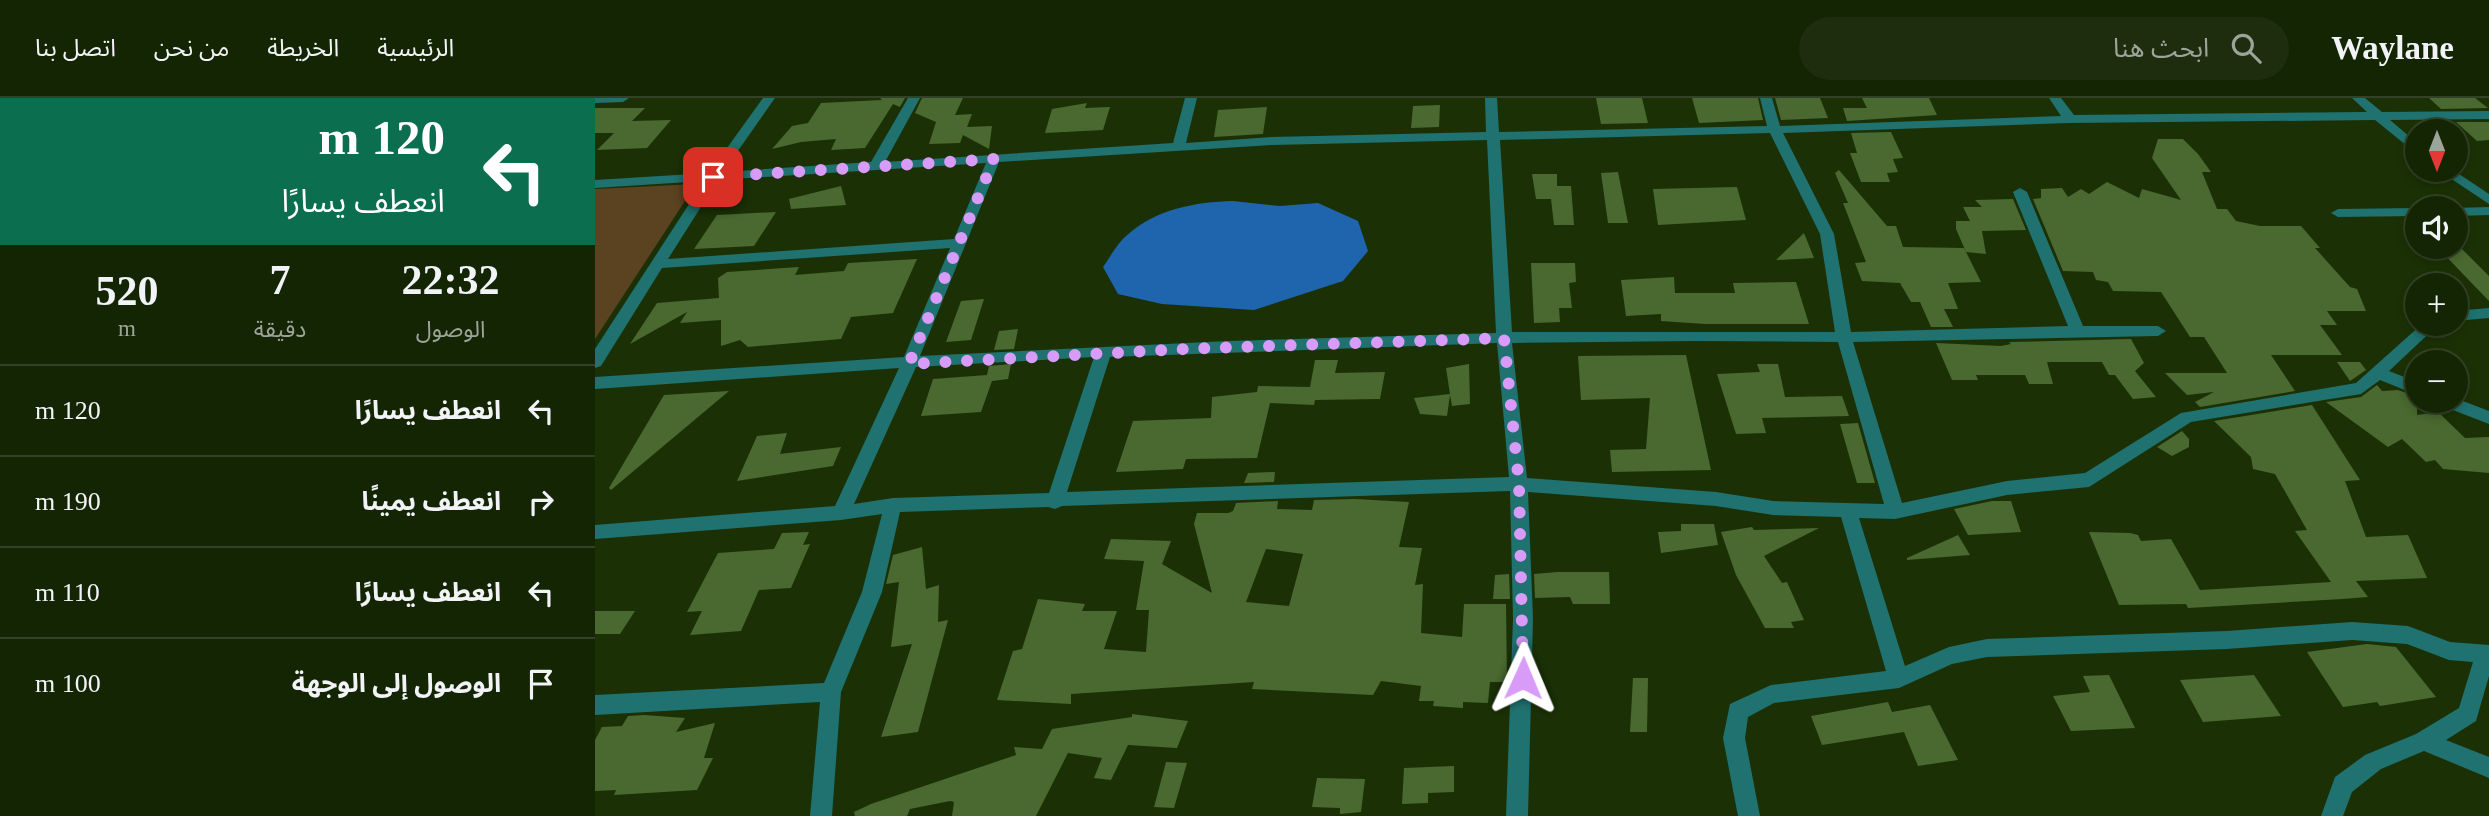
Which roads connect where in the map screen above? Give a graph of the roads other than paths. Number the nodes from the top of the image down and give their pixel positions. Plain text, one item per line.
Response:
1 (623, 98) edge
2 (769, 98) edge
3 (914, 98) edge
4 (1191, 98) edge
5 (1491, 98) edge
6 (1766, 98) edge
7 (2055, 98) edge
8 (2358, 98) edge
9 (595, 99) edge
10 (2489, 115) edge
11 (2379, 117) junction
12 (2070, 119) junction
13 (1775, 130) junction
14 (1492, 135) junction
15 (2405, 140) edge
16 (1178, 146) junction
17 (994, 159) junction
18 (877, 164) junction
19 (713, 177) junction
20 (2463, 182) edge
21 (595, 184) edge
22 (2020, 192) dead end
23 (2489, 200) edge
24 (2489, 211) edge
25 (2405, 212) edge
26 (2468, 212) edge
27 (2338, 214) dead end
28 (959, 243) junction
29 (658, 264) junction
30 (2489, 313) edge
31 (2468, 315) edge
32 (2077, 330) junction
33 (2158, 331) dead end
34 (2418, 336) edge
35 (1844, 337) junction
36 (1504, 338) junction
37 (1103, 354) junction
38 (595, 362) edge
39 (909, 364) junction
40 (2377, 373) junction
41 (595, 383) edge
42 (2405, 384) edge
43 (2468, 410) edge
44 (2489, 418) edge
45 (1519, 484) junction
46 (1055, 502) junction
47 (893, 505) junction
48 (1848, 511) junction
49 (1895, 512) junction
50 (842, 513) junction
51 (595, 531) edge
52 (2487, 654) edge
53 (1899, 679) junction
54 (831, 692) junction
55 (595, 705) edge
56 (2424, 741) junction
57 (2489, 768) edge
58 (821, 816) edge
59 (1517, 816) edge
60 (1749, 816) edge
61 (2332, 816) edge

1 - 9 street
2 - 19 street
3 - 18 street
4 - 16 street
5 - 14 street
6 - 13 street
7 - 12 street
8 - 11 street
10 - 11 street
11 - 12 street
11 - 15 street
12 - 13 street
13 - 14 street
13 - 35 street
14 - 16 street
14 - 36 street
16 - 17 street
17 - 18 street
17 - 28 street
18 - 19 street
19 - 21 street
19 - 29 street
20 - 23 street
22 - 32 street
24 - 26 street
25 - 27 street
28 - 29 street
28 - 39 street
29 - 38 street
30 - 31 street
32 - 33 street
32 - 35 street
34 - 40 street
35 - 36 street
35 - 49 street
36 - 37 street
36 - 45 street
37 - 39 street
37 - 46 street
39 - 41 street
39 - 50 street
40 - 42 street
40 - 49 street
43 - 44 street
45 - 46 street
45 - 48 street
45 - 59 street
46 - 47 street
47 - 50 street
47 - 54 street
48 - 49 street
48 - 53 street
50 - 51 street
52 - 53 street
52 - 56 street
53 - 60 street
54 - 55 street
54 - 58 street
56 - 57 street
56 - 61 street

